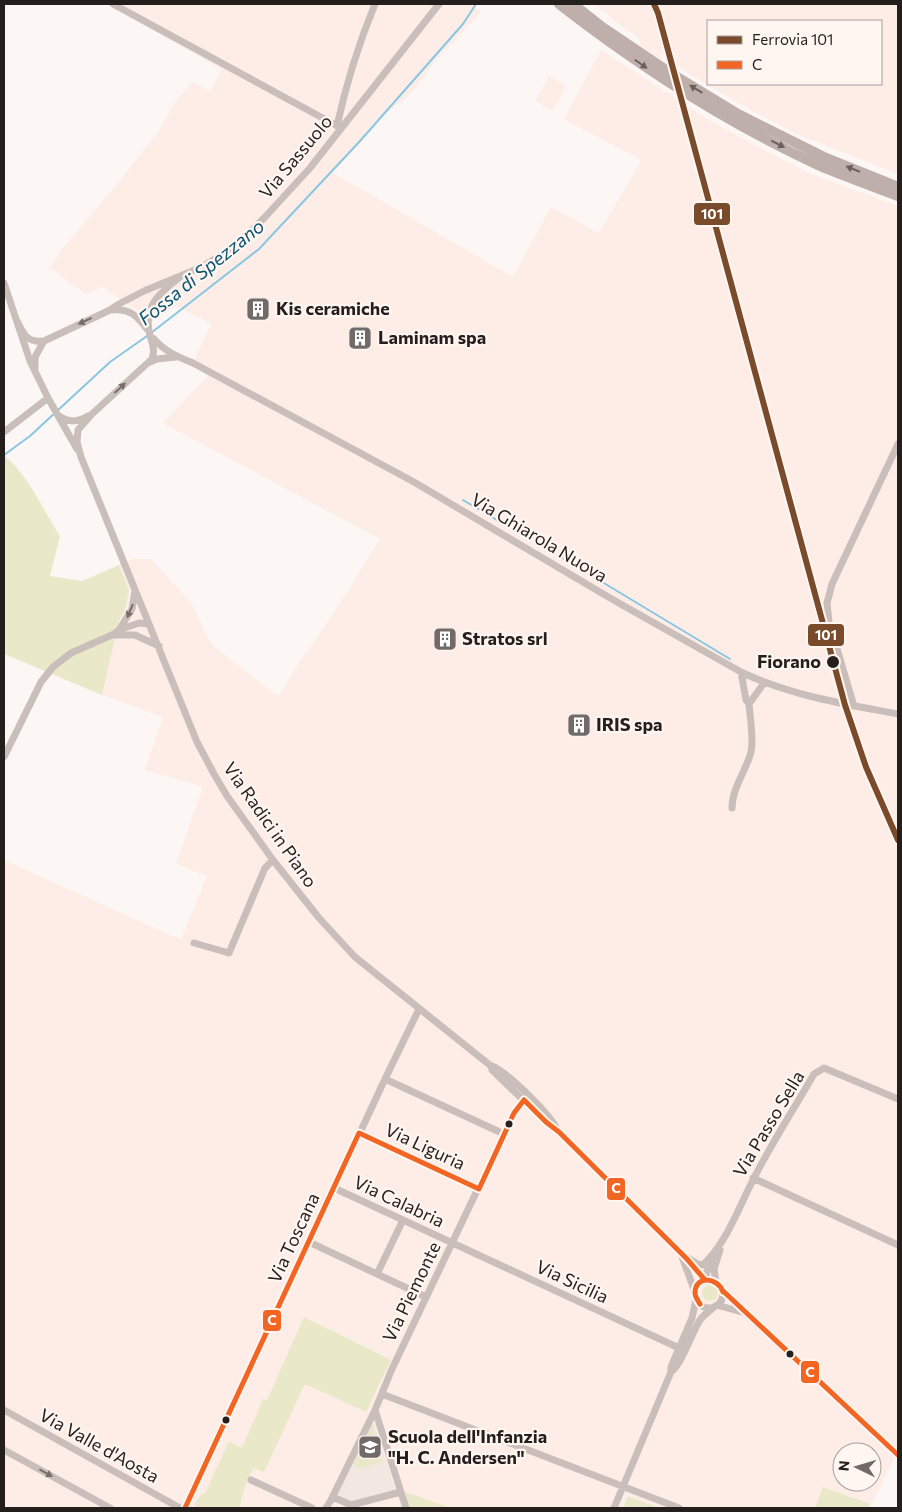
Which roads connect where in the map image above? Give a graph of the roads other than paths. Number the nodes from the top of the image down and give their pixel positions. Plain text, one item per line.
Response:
1 (113, 4) edge
2 (376, 4) edge
3 (438, 4) edge
4 (559, 4) edge
5 (573, 4) edge
6 (736, 118) junction
7 (339, 127) junction
8 (898, 187) edge
9 (898, 196) edge
10 (181, 276) junction
11 (4, 283) edge
12 (110, 310) junction
13 (17, 321) junction
14 (148, 328) junction
15 (44, 341) junction
16 (155, 344) junction
17 (176, 357) junction
18 (149, 362) junction
19 (34, 369) junction
20 (48, 398) junction
21 (92, 414) junction
22 (61, 419) junction
23 (4, 432) edge
24 (898, 444) edge
25 (80, 453) junction
26 (136, 590) junction
27 (149, 624) junction
28 (119, 630) junction
29 (112, 634) junction
30 (135, 636) junction
31 (159, 646) junction
32 (741, 672) junction
33 (764, 683) junction
34 (748, 704) junction
35 (854, 706) junction
36 (898, 714) edge
37 (4, 757) edge
38 (732, 808) dead end
39 (273, 860) junction
40 (194, 943) dead end
41 (419, 1009) junction
42 (491, 1066) junction
43 (384, 1079) junction
44 (515, 1083) junction
45 (898, 1099) edge
46 (524, 1100) junction
47 (547, 1115) junction
48 (559, 1132) junction
49 (360, 1133) junction
50 (504, 1134) junction
51 (753, 1178) junction
52 (334, 1188) junction
53 (478, 1188) junction
54 (403, 1220) junction
55 (309, 1242) junction
56 (452, 1243) junction
57 (721, 1243) junction
58 (898, 1245) edge
59 (683, 1255) junction
60 (713, 1255) junction
61 (377, 1274) junction
62 (706, 1280) junction
63 (716, 1282) junction
64 (722, 1290) junction
65 (696, 1296) junction
66 (426, 1297) junction
67 (716, 1306) junction
68 (745, 1313) junction
69 (679, 1348) junction
70 (671, 1372) junction
71 (382, 1394) junction
72 (4, 1410) edge
73 (375, 1410) junction
74 (4, 1450) edge
75 (898, 1455) edge
76 (251, 1480) dead end
77 (623, 1487) junction
78 (401, 1492) junction
79 (331, 1500) junction
80 (110, 1508) edge
81 (180, 1508) edge
82 (185, 1508) edge
83 (312, 1508) edge
84 (326, 1508) edge
85 (406, 1508) edge
86 (614, 1508) edge
87 (679, 1508) edge

1 - 7 street
2 - 7 street
3 - 7 street, Via Sassuolo
4 -> 6 highway
6 -> 5 highway
8 -> 6 highway
6 -> 9 highway
7 - 10 street, Via Sassuolo
10 - 12 street, Via Sassuolo
10 - 14 street
11 - 13 street
12 - 14 street
12 -> 15 street
13 - 15 street
13 - 19 street
14 - 16 street
15 - 19 street
16 - 17 street, Via Ghiarola Nuova
16 - 18 street
17 - 18 street
17 - 32 street, Via Ghiarola Nuova
21 -> 18 street
19 - 20 street
20 - 22 street
20 - 23 street
21 - 22 street
21 - 25 street
22 - 25 street
24 - 35 street
25 - 26 street, Via Radici in Piano
26 - 27 street, Via Radici in Piano
26 -> 28 street
27 - 28 street
27 - 30 street
27 - 31 street, Via Radici in Piano
28 - 29 street
29 - 30 street
29 - 37 street
30 - 31 street
31 - 39 street, Via Radici in Piano
32 - 33 street, Via Ghiarola Nuova
32 - 34 street
33 - 34 street
33 - 35 street, Via Ghiarola Nuova
34 - 38 street
35 - 36 street, Via Ghiarola Nuova
39 - 40 street
39 - 41 street, Via Radici in Piano
41 - 42 street, Via Radici in Piano
41 - 43 street, Via Toscana
42 - 44 street
42 - 46 street
43 - 49 street, Via Toscana
43 - 50 street
44 - 46 street
44 - 47 street
45 - 51 street, Via Passo Sella
46 - 47 street
46 - 48 street
46 - 50 street, Via Piemonte
47 - 48 street
48 - 59 street
49 - 52 street, Via Toscana
49 - 53 street, Via Liguria
50 - 53 street, Via Piemonte
51 - 57 street, Via Passo Sella
51 - 58 street
52 - 54 street, Via Calabria
52 - 55 street, Via Toscana
53 - 56 street, Via Piemonte
54 - 56 street, Via Calabria
54 - 61 street
55 - 61 street
55 - 82 street, Via Toscana
56 - 66 street, Via Piemonte
56 - 69 street, Via Sicilia
57 - 60 street, Via Passo Sella
57 - 63 street, Via Passo Sella
59 - 60 street
59 - 62 street
59 - 65 street
60 - 62 street, Via Passo Sella
61 - 66 street
62 - 63 street
62 - 65 street
63 - 64 street
64 - 67 street
64 - 68 street
65 - 67 street
65 - 69 street
66 - 71 street, Via Piemonte
67 - 68 street
67 - 70 street
68 - 75 street
69 - 70 street
70 - 77 street
71 - 73 street, Via Piemonte
71 - 77 street
72 - 81 street, Via Valle d'Aosta
73 - 78 street
73 - 79 street, Via Piemonte
74 -> 80 street
76 - 83 street
77 - 86 street
77 - 87 street
78 - 79 street
78 - 85 street
79 - 84 street, Via Piemonte

